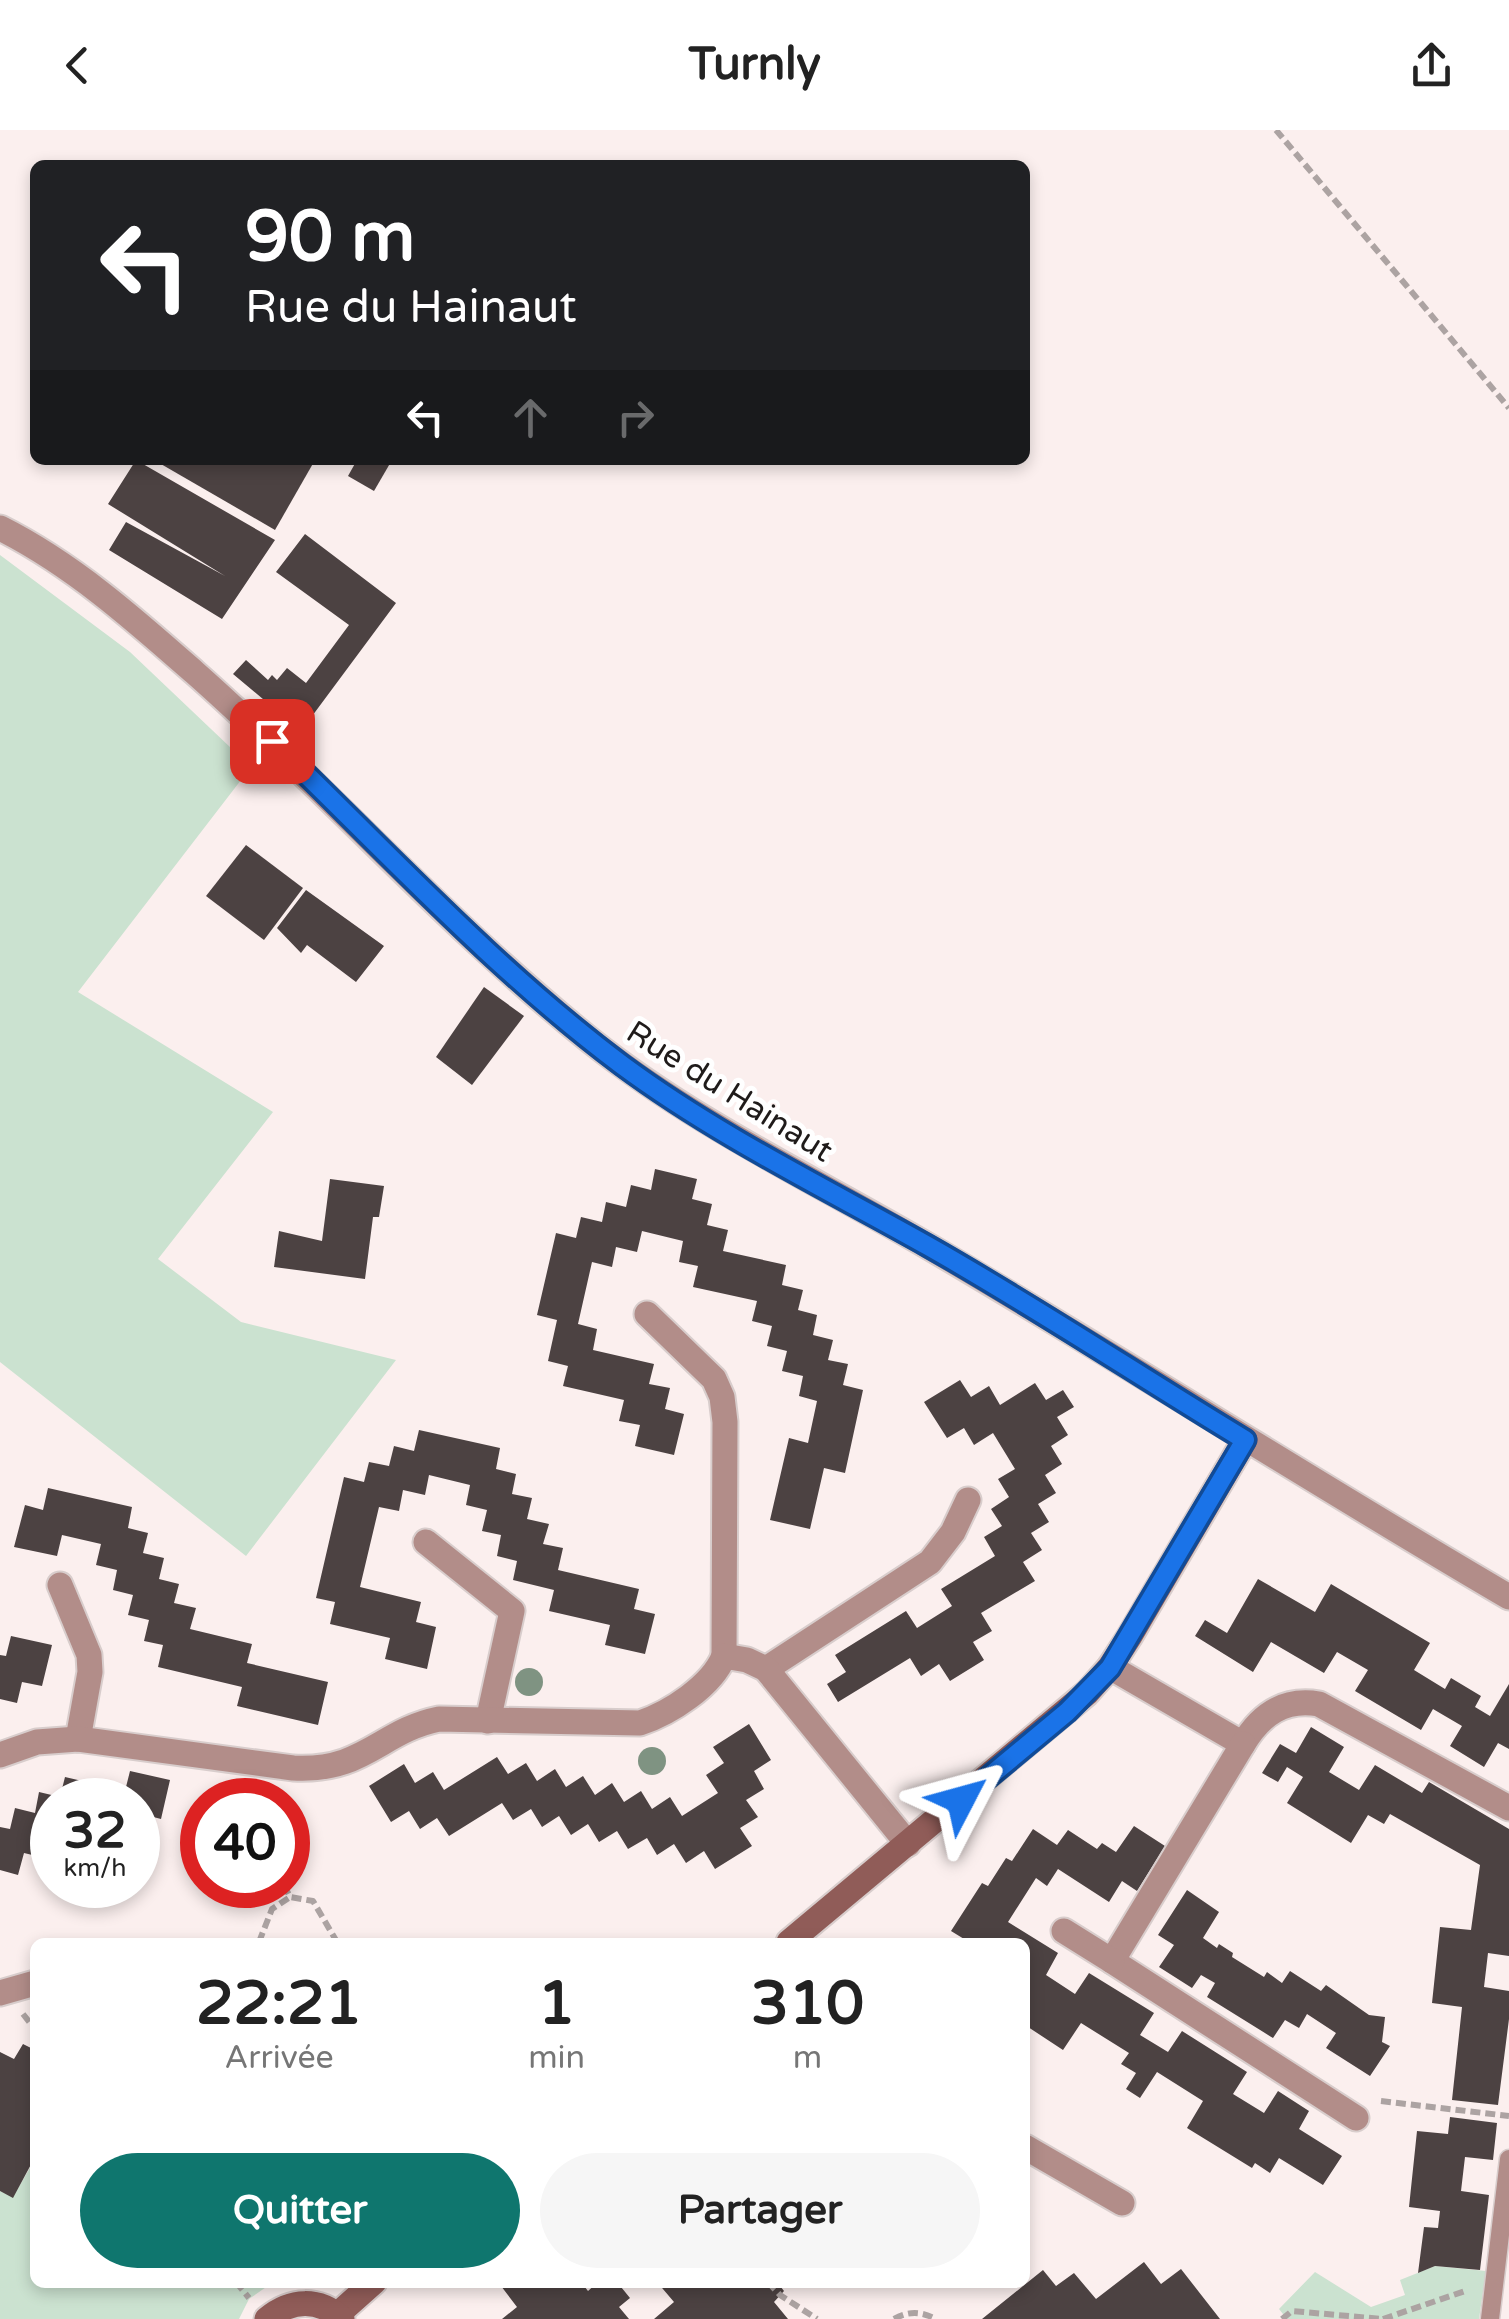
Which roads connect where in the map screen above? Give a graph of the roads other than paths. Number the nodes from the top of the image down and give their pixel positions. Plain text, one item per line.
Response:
1 (0, 528) edge
2 (647, 1314) dead end
3 (1245, 1440) junction
4 (968, 1500) dead end
5 (426, 1542) dead end
6 (60, 1585) dead end
7 (1509, 1597) edge
8 (724, 1656) junction
9 (1110, 1668) junction
10 (766, 1669) junction
11 (488, 1721) junction
12 (78, 1739) junction
13 (1243, 1744) junction
14 (0, 1755) edge
15 (1509, 1808) edge
16 (908, 1844) junction
17 (1064, 1931) dead end
18 (794, 1938) edge
19 (1112, 1961) junction
20 (30, 1984) edge
21 (0, 1993) edge
22 (1356, 2118) dead end
23 (1030, 2150) edge
24 (1509, 2159) edge
25 (1122, 2203) dead end
26 (368, 2288) edge
27 (340, 2317) edge
28 (267, 2319) edge
29 (1490, 2319) edge

1 - 3 street, Rue du Hainaut
2 - 8 street
3 - 7 street, Rue du Hainaut
3 - 9 street
4 - 10 street
5 - 11 street
6 - 12 street
8 - 10 street
8 - 11 street
9 - 13 street
9 - 16 street
10 - 16 street
11 - 12 street
12 - 14 street
13 - 15 street
13 - 19 street
16 - 18 street
17 - 19 street
19 - 22 street
20 - 21 street
23 - 25 street
24 - 29 lane
26 - 27 street
27 - 28 street

